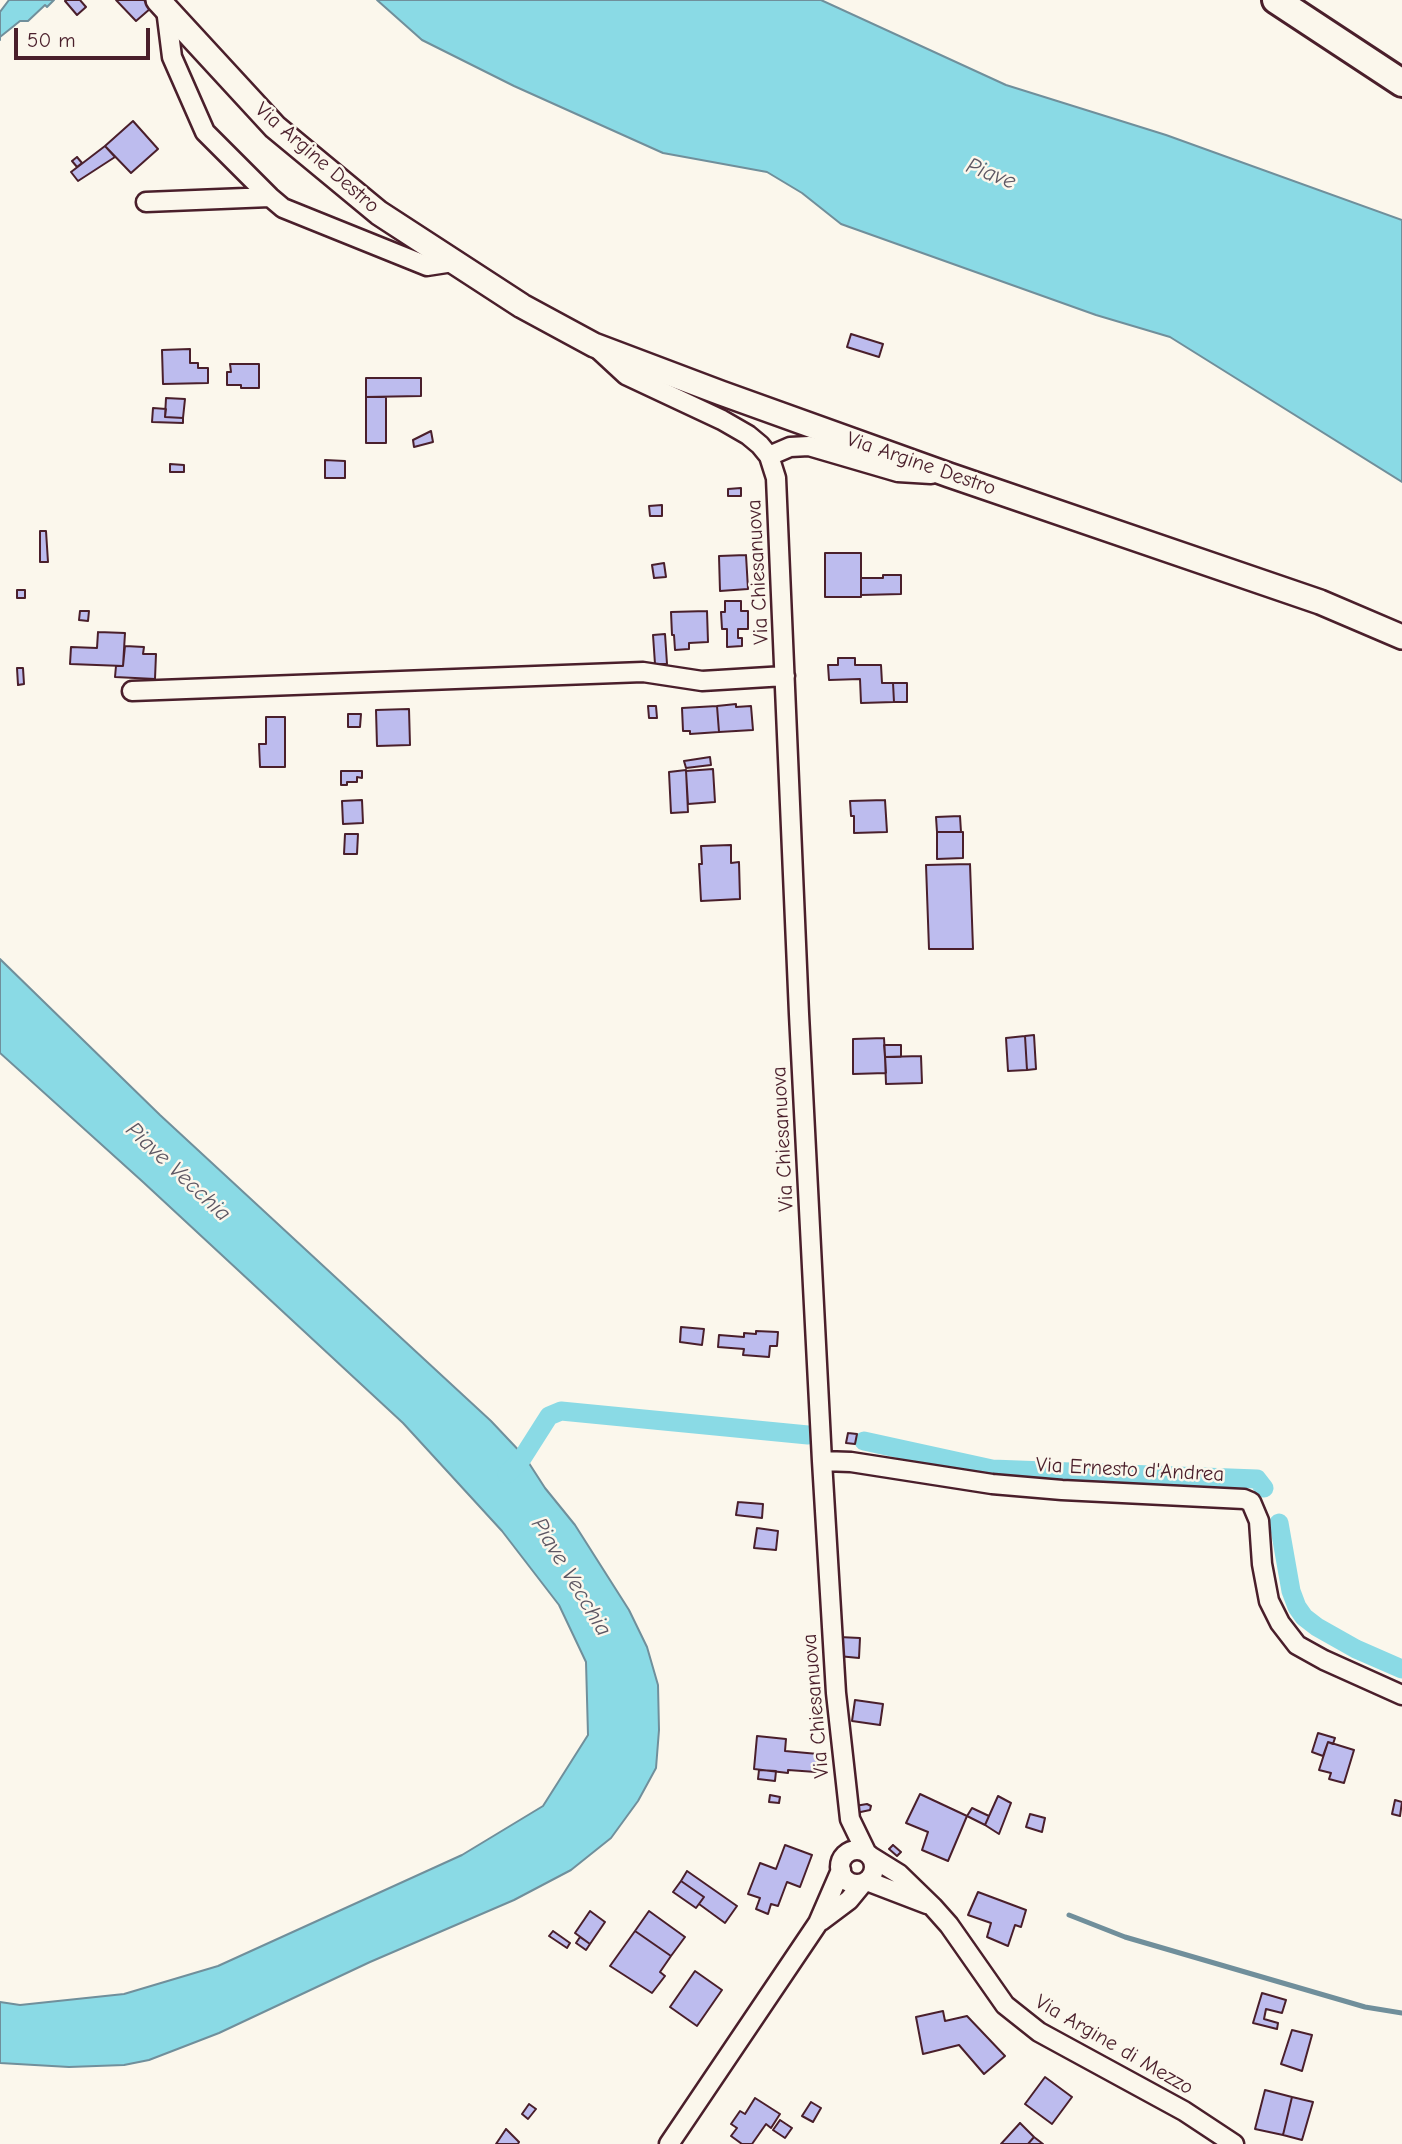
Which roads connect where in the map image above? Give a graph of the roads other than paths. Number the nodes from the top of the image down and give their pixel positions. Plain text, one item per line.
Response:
1 (1276, 0) edge
2 (162, 4) edge
3 (1402, 83) edge
4 (270, 197) junction
5 (146, 202) dead end
6 (453, 262) junction
7 (594, 345) junction
8 (769, 456) junction
9 (949, 475) junction
10 (1402, 637) edge
11 (785, 676) junction
12 (132, 691) dead end
13 (822, 1461) junction
14 (1402, 1695) edge
15 (850, 1819) junction
16 (868, 1854) junction
17 (843, 1863) junction
18 (865, 1882) junction
19 (933, 1907) junction
20 (818, 1923) junction
21 (669, 2144) edge
22 (1234, 2144) edge

1 - 3 main road
2 - 4 street, Via Argine Destro
2 - 6 street, Via Argine Destro
4 - 5 street
4 - 6 street, Via Argine Destro
6 - 7 street, Via Argine Destro
7 - 8 street
7 - 9 street, Via Argine Destro
8 - 9 street
8 - 11 street, Via Chiesanuova
9 - 10 street, Via Argine Destro
11 - 12 street
11 - 13 street, Via Chiesanuova
13 - 14 street, Via Ernesto d'Andrea
13 - 15 street, Via Chiesanuova
15 - 16 street, Via Chiesanuova
15 - 17 street, Via Chiesanuova
16 - 17 street
16 - 18 street
16 - 19 street, Via Argine di Mezzo
17 - 18 street
17 - 20 street, Via Chiesanuova
18 - 19 street, Via Argine di Mezzo
18 - 20 street, Via Chiesanuova
19 - 22 street, Via Argine di Mezzo
20 - 21 street, Via Chiesanuova

